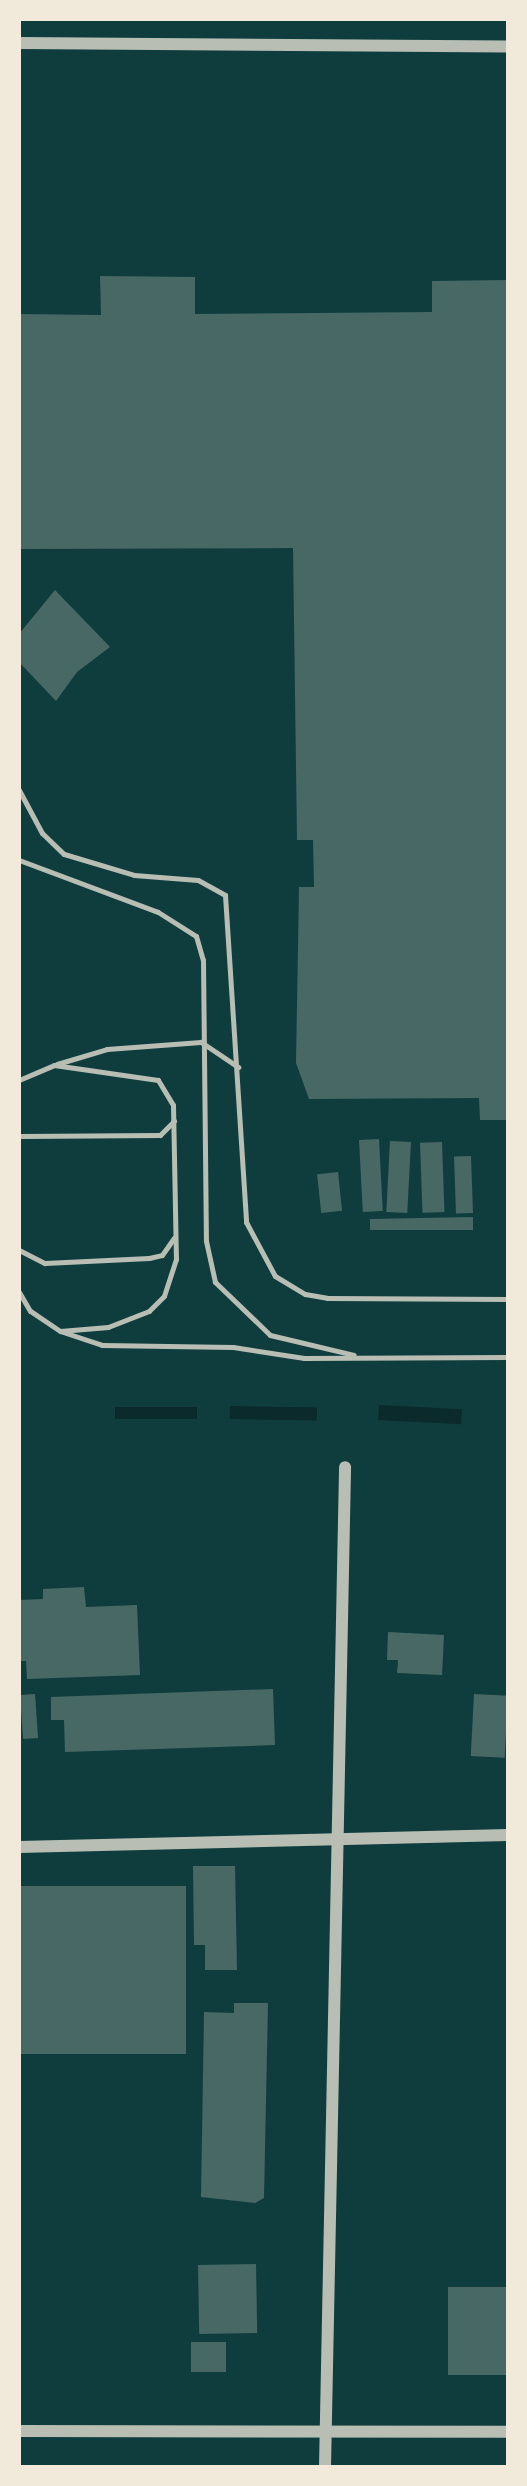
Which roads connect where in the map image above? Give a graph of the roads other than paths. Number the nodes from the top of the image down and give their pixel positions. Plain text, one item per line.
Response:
1 (19, 43) edge
2 (508, 46) edge
3 (19, 790) edge
4 (19, 860) edge
5 (201, 1042) junction
6 (54, 1065) junction
7 (238, 1067) junction
8 (19, 1080) edge
9 (174, 1121) junction
10 (19, 1136) edge
11 (176, 1231) junction
12 (19, 1250) edge
13 (19, 1292) edge
14 (508, 1299) edge
15 (60, 1331) junction
16 (354, 1355) junction
17 (508, 1357) edge
18 (345, 1467) dead end
19 (508, 1835) edge
20 (335, 1836) junction
21 (19, 1847) edge
22 (19, 2431) edge
23 (508, 2432) edge
24 (325, 2434) junction
25 (325, 2467) edge

1 - 2 street
3 - 7 lane
4 - 5 lane
5 - 6 lane
5 - 7 lane
5 - 16 lane
6 - 8 lane
6 - 9 lane
7 - 14 lane
9 - 10 lane
9 - 11 lane
11 - 12 lane
11 - 15 lane
13 - 15 lane
15 - 16 lane
16 - 17 lane
18 - 20 street
19 - 20 street
20 - 21 street
20 - 24 street
22 - 24 street
23 - 24 street
24 - 25 street

